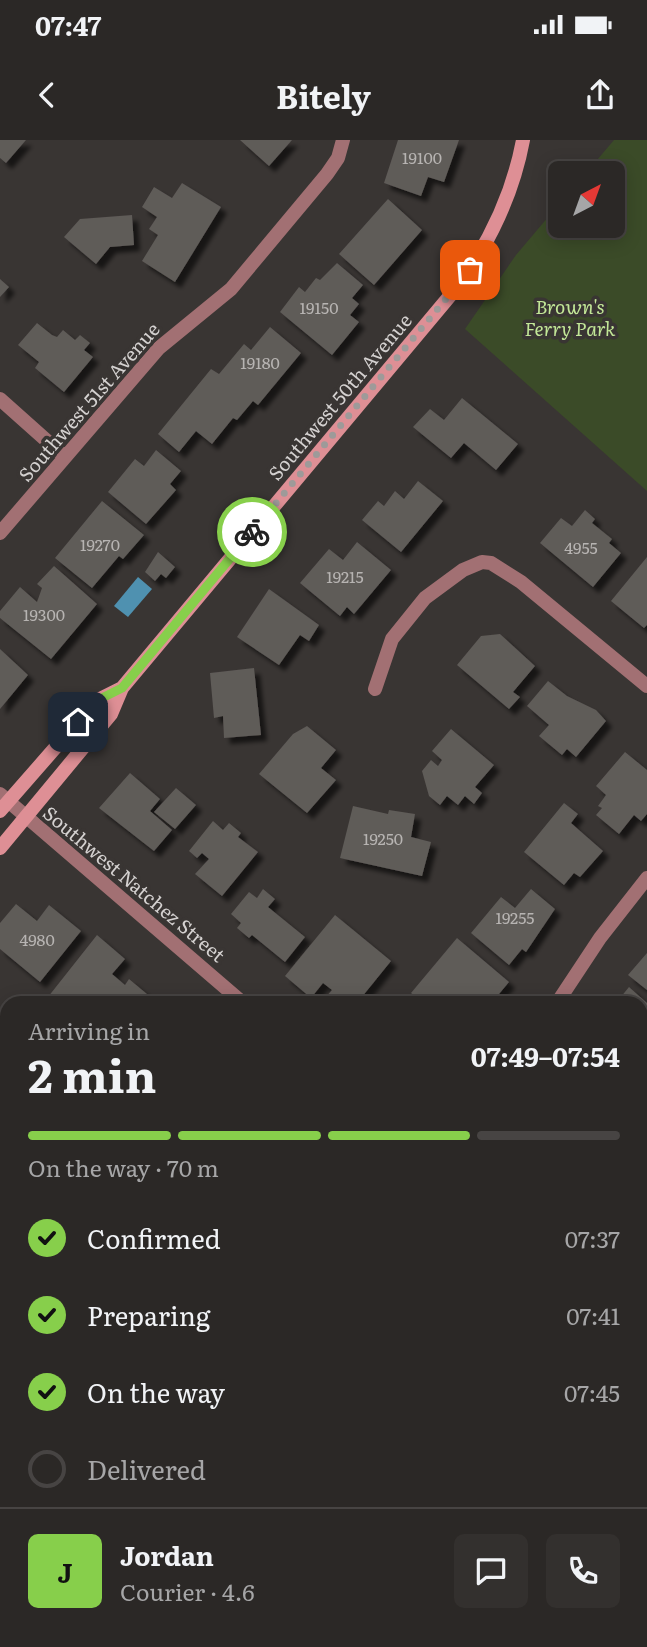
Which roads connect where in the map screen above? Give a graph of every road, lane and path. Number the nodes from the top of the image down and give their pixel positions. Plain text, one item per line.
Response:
1 (343, 140) edge
2 (523, 140) edge
3 (0, 399) edge
4 (65, 457) junction
5 (0, 533) edge
6 (647, 686) edge
7 (122, 688) junction
8 (375, 689) dead end
9 (3, 803) edge
10 (26, 818) junction
11 (0, 848) edge
12 (647, 878) edge
13 (235, 996) edge
14 (562, 996) edge

1 - 4 street, Southwest 51st Avenue
2 - 7 street, Southwest 50th Avenue
3 - 4 street
4 - 5 street, Southwest 51st Avenue
6 - 8 street
7 - 9 street, Southwest 50th Avenue
7 - 10 street, Southwest 50th Avenue
9 - 10 street, Southwest Natchez Street
10 - 11 street, Southwest 50th Avenue
10 - 13 street, Southwest Natchez Street
12 - 14 street

